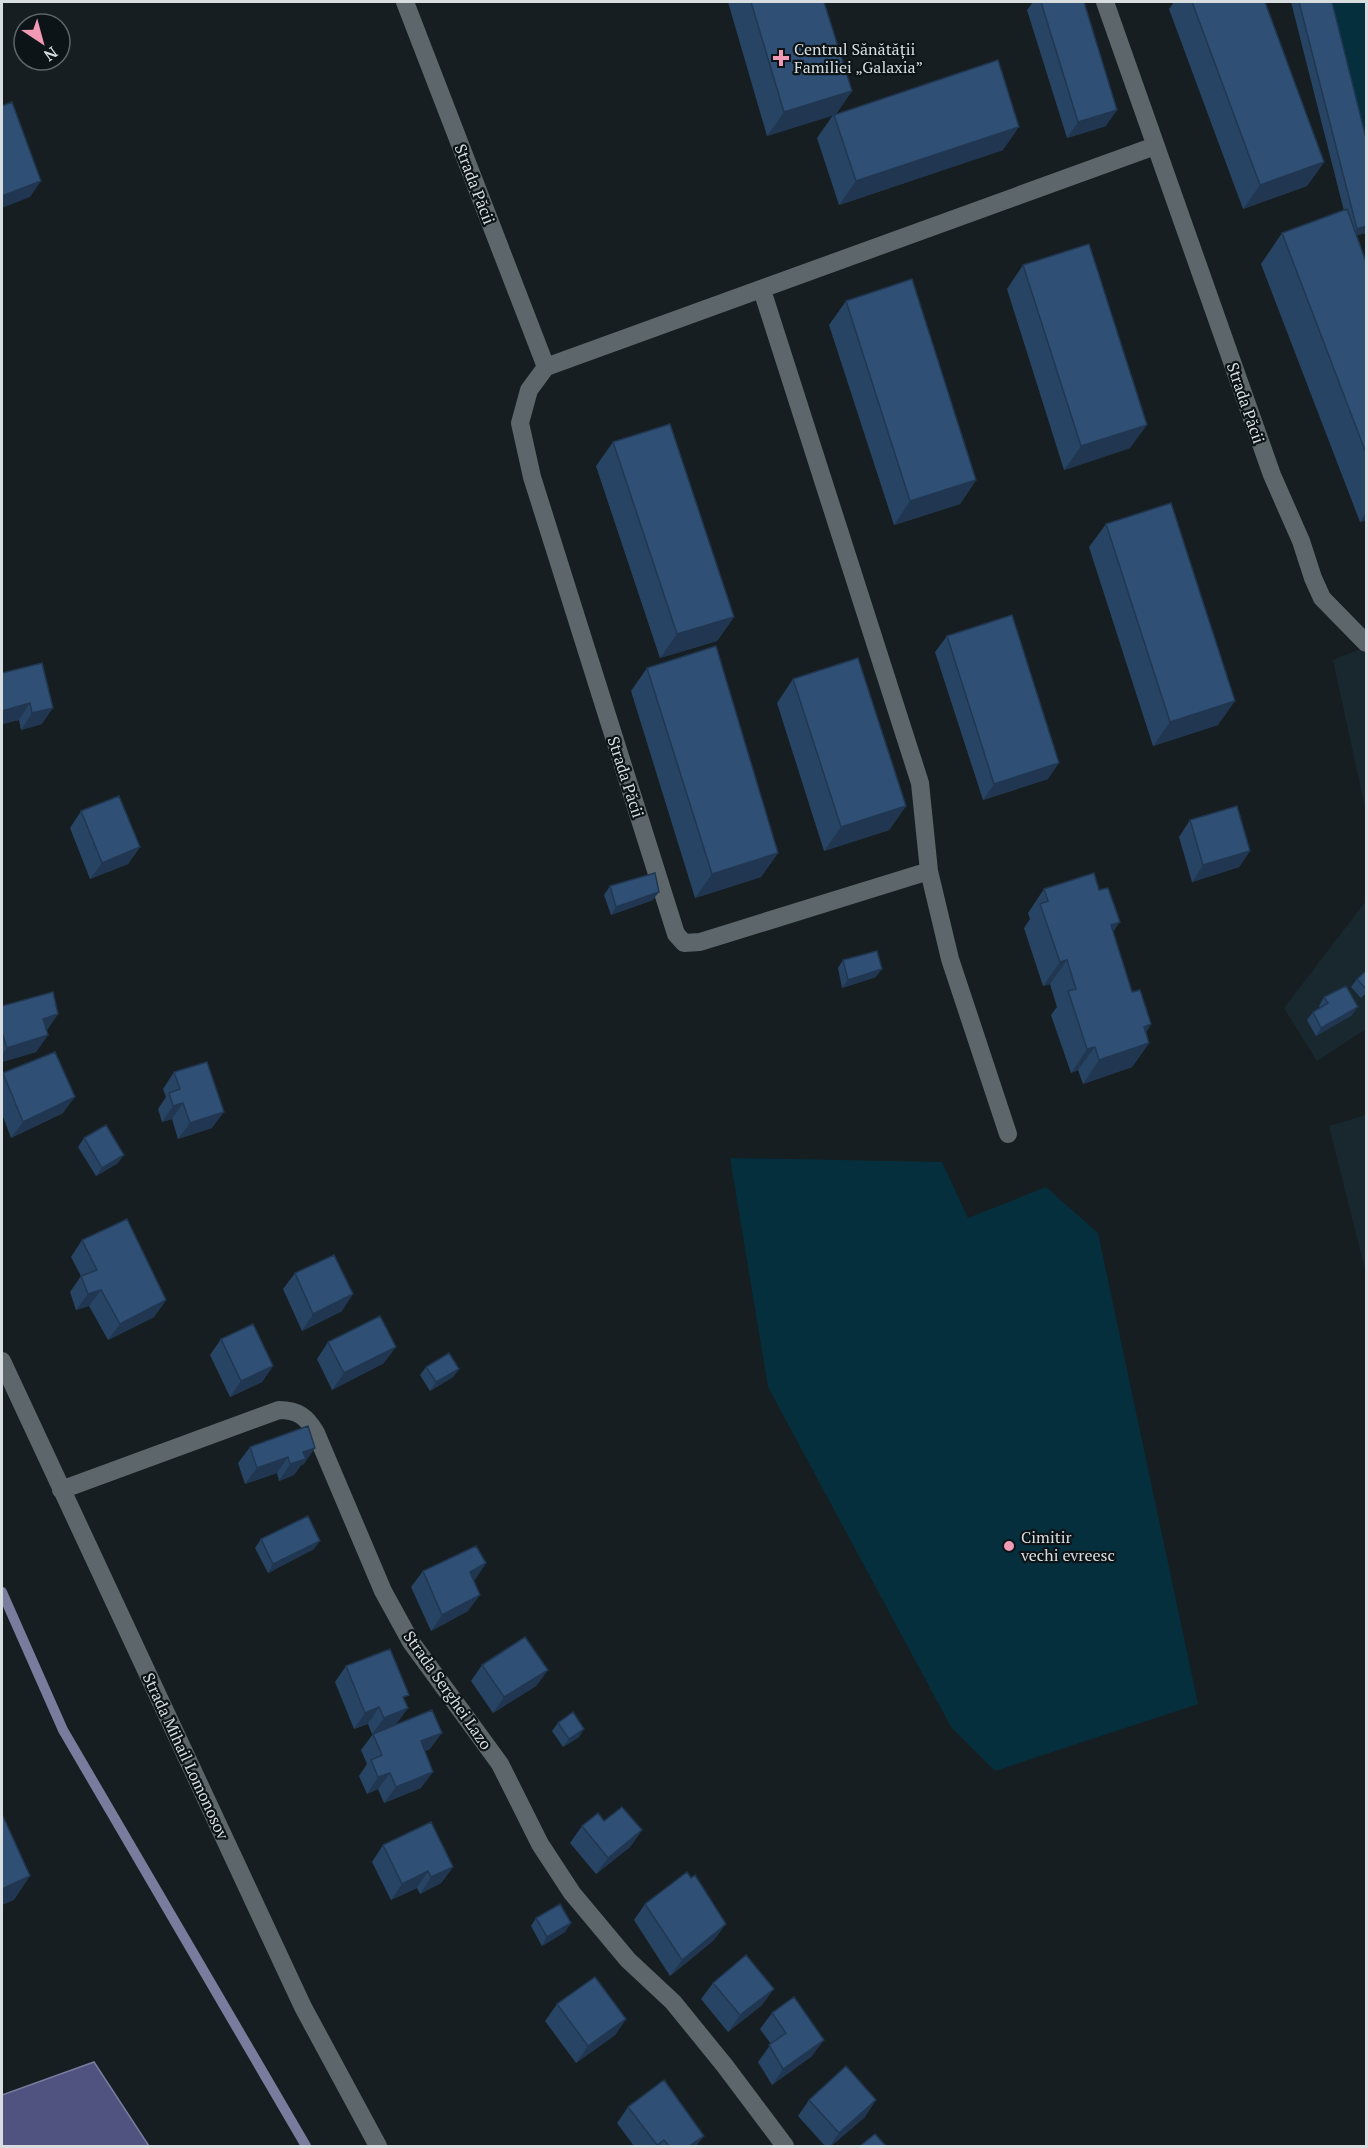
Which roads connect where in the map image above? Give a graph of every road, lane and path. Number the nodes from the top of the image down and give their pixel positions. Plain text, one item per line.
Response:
1 (405, 2) edge
2 (1105, 2) edge
3 (1155, 146) junction
4 (762, 290) junction
5 (546, 367) junction
6 (1366, 644) edge
7 (929, 871) junction
8 (1008, 1134) dead end
9 (2, 1361) edge
10 (61, 1490) junction
11 (378, 2146) edge
12 (785, 2146) edge

1 - 5 street, Strada Păcii
2 - 3 street, Strada Păcii
3 - 4 street
3 - 6 street, Strada Păcii
4 - 5 street
4 - 7 street
5 - 7 street, Strada Păcii
7 - 8 street
9 - 10 street, Strada Mihail Lomonosov
10 - 11 street, Strada Mihail Lomonosov
10 - 12 street, Strada Serghei Lazo

